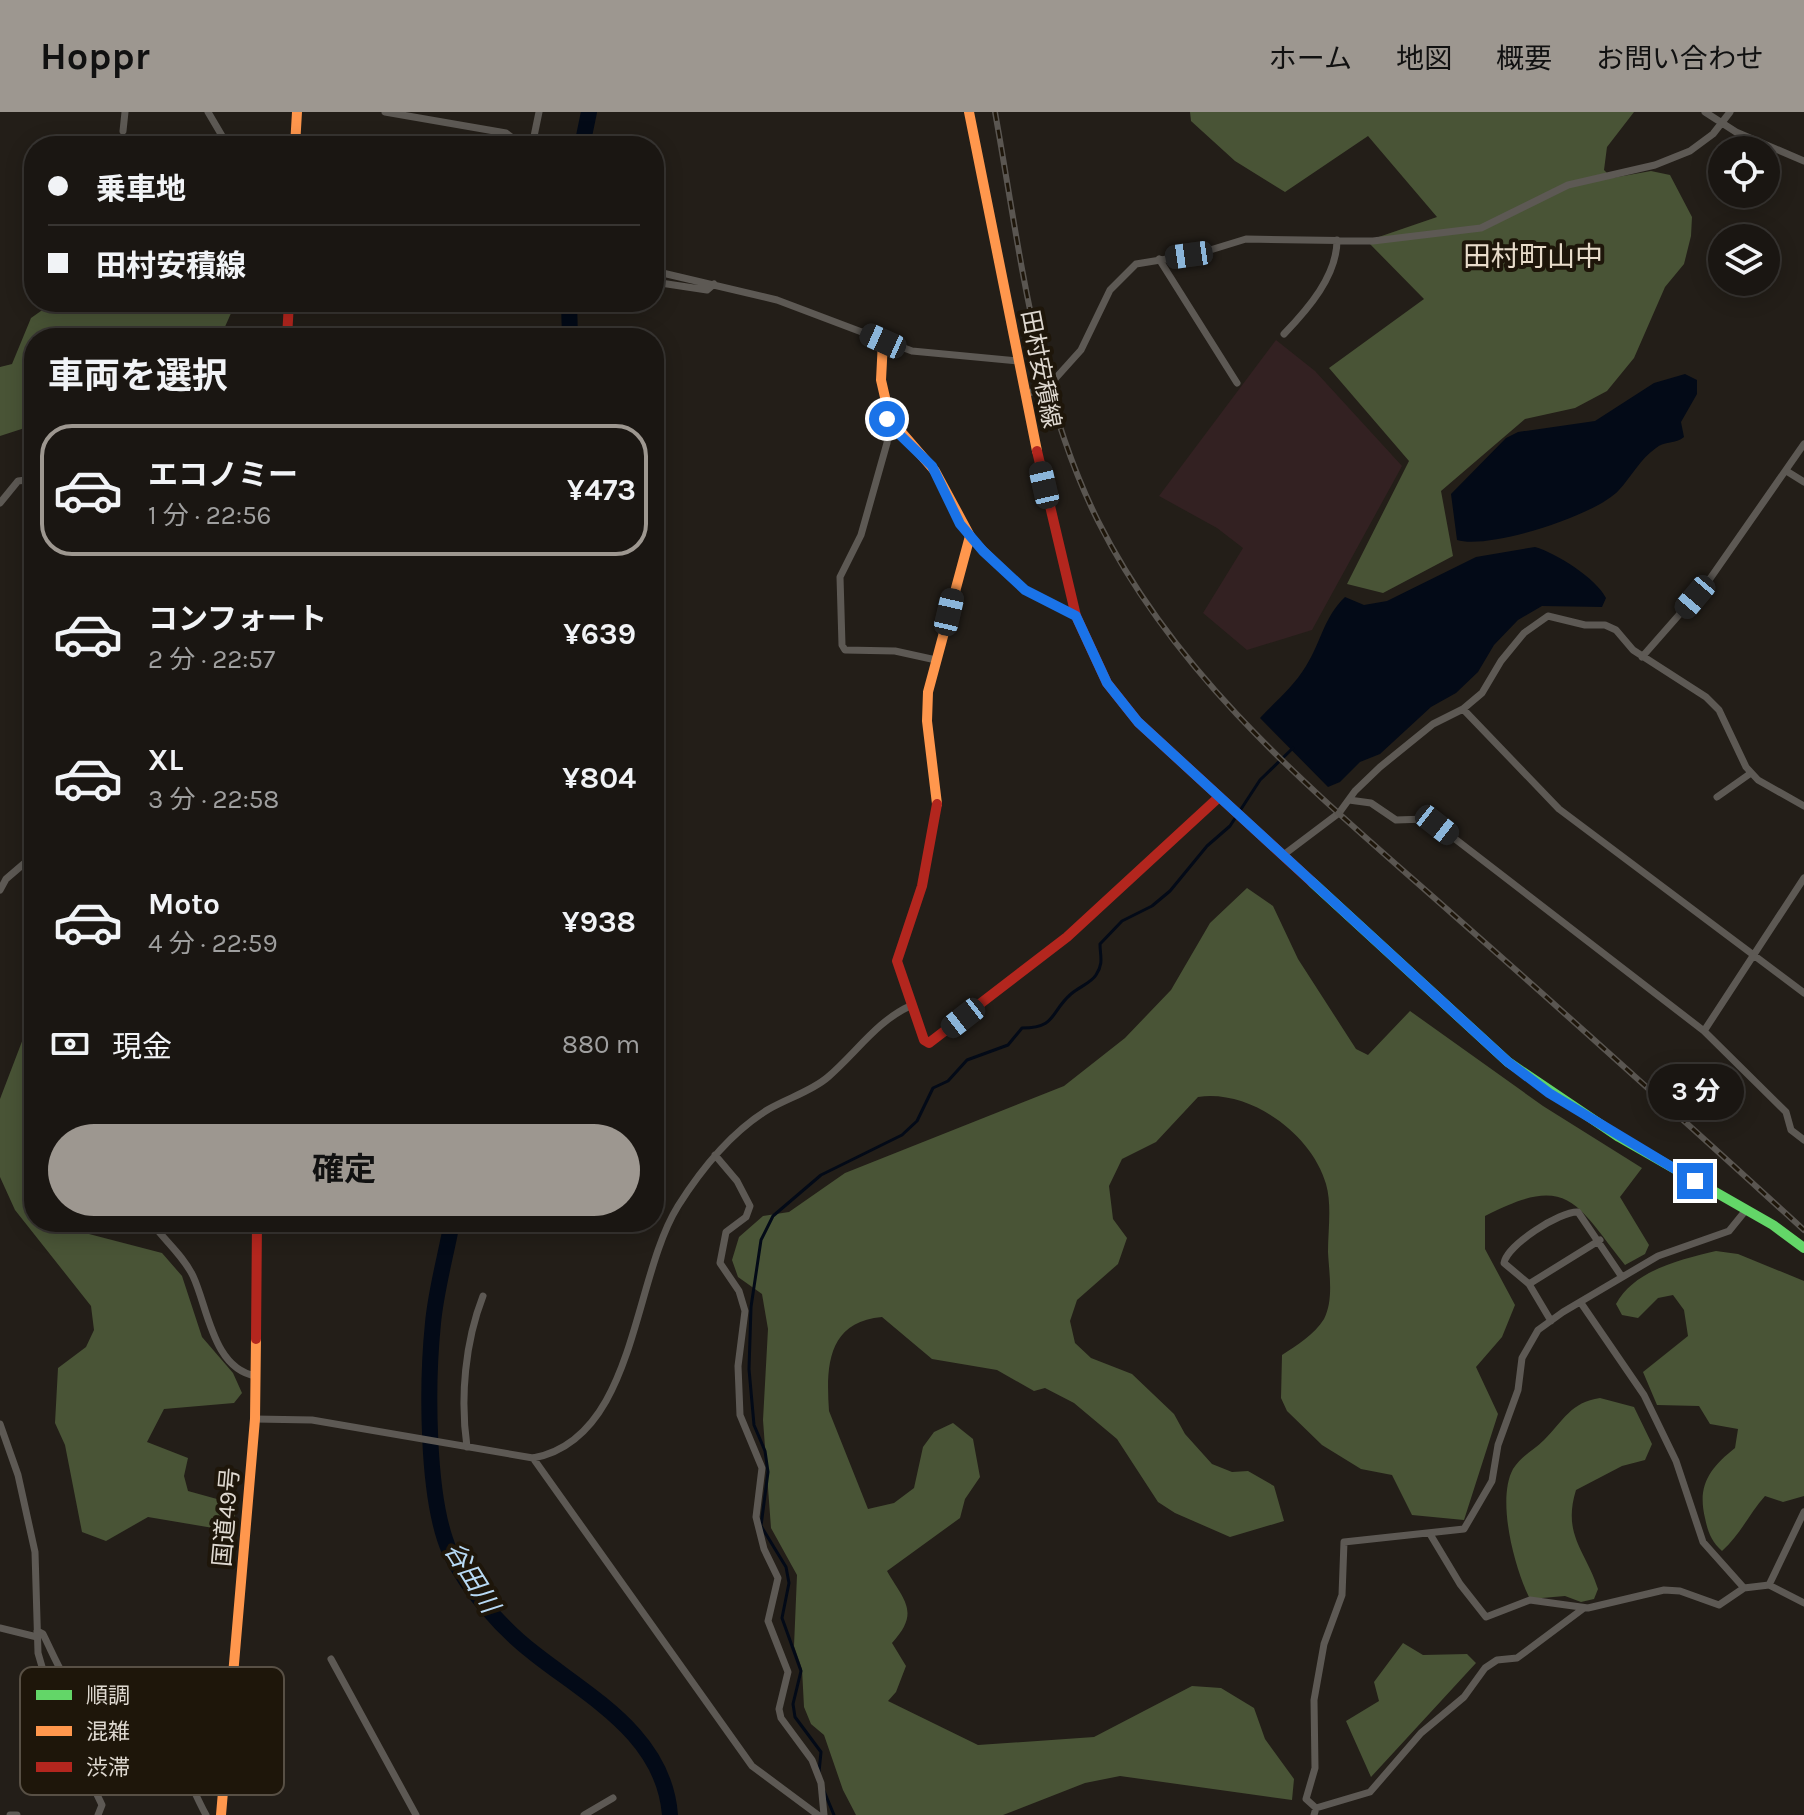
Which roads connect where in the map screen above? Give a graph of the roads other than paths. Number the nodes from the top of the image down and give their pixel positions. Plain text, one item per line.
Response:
1 (125, 112) edge
2 (208, 112) edge
3 (297, 112) edge
4 (385, 112) edge
5 (539, 112) edge
6 (969, 112) edge
7 (1705, 112) edge
8 (1730, 112) edge
9 (1722, 125) junction
10 (123, 131) dead end
11 (222, 136) edge
12 (296, 136) edge
13 (510, 136) edge
14 (534, 136) edge
15 (1804, 161) edge
16 (1337, 240) junction
17 (1159, 259) junction
18 (664, 273) edge
19 (664, 284) edge
20 (714, 284) junction
21 (1284, 334) dead end
22 (883, 341) junction
23 (1019, 361) junction
24 (1237, 383) dead end
25 (1026, 395) junction
26 (890, 416) junction
27 (1804, 444) edge
28 (1788, 472) junction
29 (24, 479) edge
30 (1804, 482) edge
31 (0, 503) edge
32 (970, 536) junction
33 (1076, 616) junction
34 (1642, 657) junction
35 (936, 660) junction
36 (1463, 709) junction
37 (1751, 773) junction
38 (1219, 797) junction
39 (1717, 797) dead end
40 (1349, 800) junction
41 (1804, 806) edge
42 (1282, 856) junction
43 (24, 864) edge
44 (1804, 878) edge
45 (0, 890) edge
46 (1753, 955) junction
47 (1804, 993) edge
48 (910, 1006) junction
49 (1704, 1031) junction
50 (1804, 1140) edge
51 (715, 1155) junction
52 (1746, 1210) junction
53 (159, 1232) edge
54 (257, 1232) edge
55 (1600, 1240) junction
56 (1804, 1248) edge
57 (1622, 1277) junction
58 (1529, 1284) junction
59 (483, 1296) dead end
60 (1581, 1303) junction
61 (1551, 1321) junction
62 (256, 1376) junction
63 (255, 1419) junction
64 (0, 1424) edge
65 (465, 1447) junction
66 (533, 1458) junction
67 (1804, 1512) edge
68 (1430, 1534) junction
69 (1769, 1585) junction
70 (1744, 1588) junction
71 (1804, 1603) edge
72 (1584, 1608) junction
73 (0, 1628) edge
74 (37, 1634) junction
75 (331, 1659) dead end
76 (42, 1667) edge
77 (59, 1667) edge
78 (234, 1667) edge
79 (97, 1795) edge
80 (198, 1795) edge
81 (223, 1795) edge
82 (613, 1798) dead end
83 (1315, 1812) edge
84 (10, 1815) edge
85 (17, 1815) edge
86 (98, 1815) edge
87 (206, 1815) edge
88 (221, 1815) edge
89 (416, 1815) edge
90 (584, 1815) edge
91 (818, 1815) edge
92 (824, 1815) edge

1 - 10 street
2 - 11 street
3 - 12 main road
4 - 13 street
5 - 14 street
6 - 23 main road, 田村安積線
7 - 9 street
8 - 9 street
9 - 15 street
9 - 16 street
16 - 17 street
16 - 21 street
17 - 24 street
17 - 25 street
18 - 20 street
19 - 20 street
20 - 22 street
22 - 23 street
22 - 26 main road
23 - 25 main road, 田村安積線
25 - 33 main road, 田村安積線
26 - 32 main road
26 - 35 street
27 - 28 street
28 - 30 street
28 - 34 street
29 - 31 street
32 - 33 street
32 - 35 main road
33 - 38 main road, 田村安積線
34 - 36 street
34 - 37 street
35 - 48 main road
36 - 40 street
36 - 46 street
37 - 39 street
37 - 41 street
38 - 42 main road, 田村安積線
38 - 48 main road
40 - 42 street
40 - 49 street
42 - 52 main road, 田村安積線
43 - 45 street
44 - 46 street
46 - 47 street
46 - 49 street
48 - 51 street
49 - 50 street
51 - 66 street
51 - 92 street
52 - 56 main road, 田村安積線
52 - 57 street
53 - 62 street
54 - 62 main road, 国道49号
55 - 57 street
55 - 58 street
55 - 58 street
57 - 60 street
58 - 61 street
59 - 65 street
60 - 61 street
60 - 70 street
61 - 68 street
62 - 63 main road, 国道49号
63 - 65 street
63 - 78 main road, 国道49号
64 - 74 street
65 - 66 street
66 - 91 street
67 - 69 street
68 - 72 street
68 - 83 street
69 - 70 street
69 - 71 street
70 - 72 street
72 - 83 street
73 - 74 street
74 - 76 street
74 - 77 street
75 - 89 street
79 - 86 street
80 - 87 street
81 - 88 main road, 国道49号
82 - 90 street
84 - 85 street

